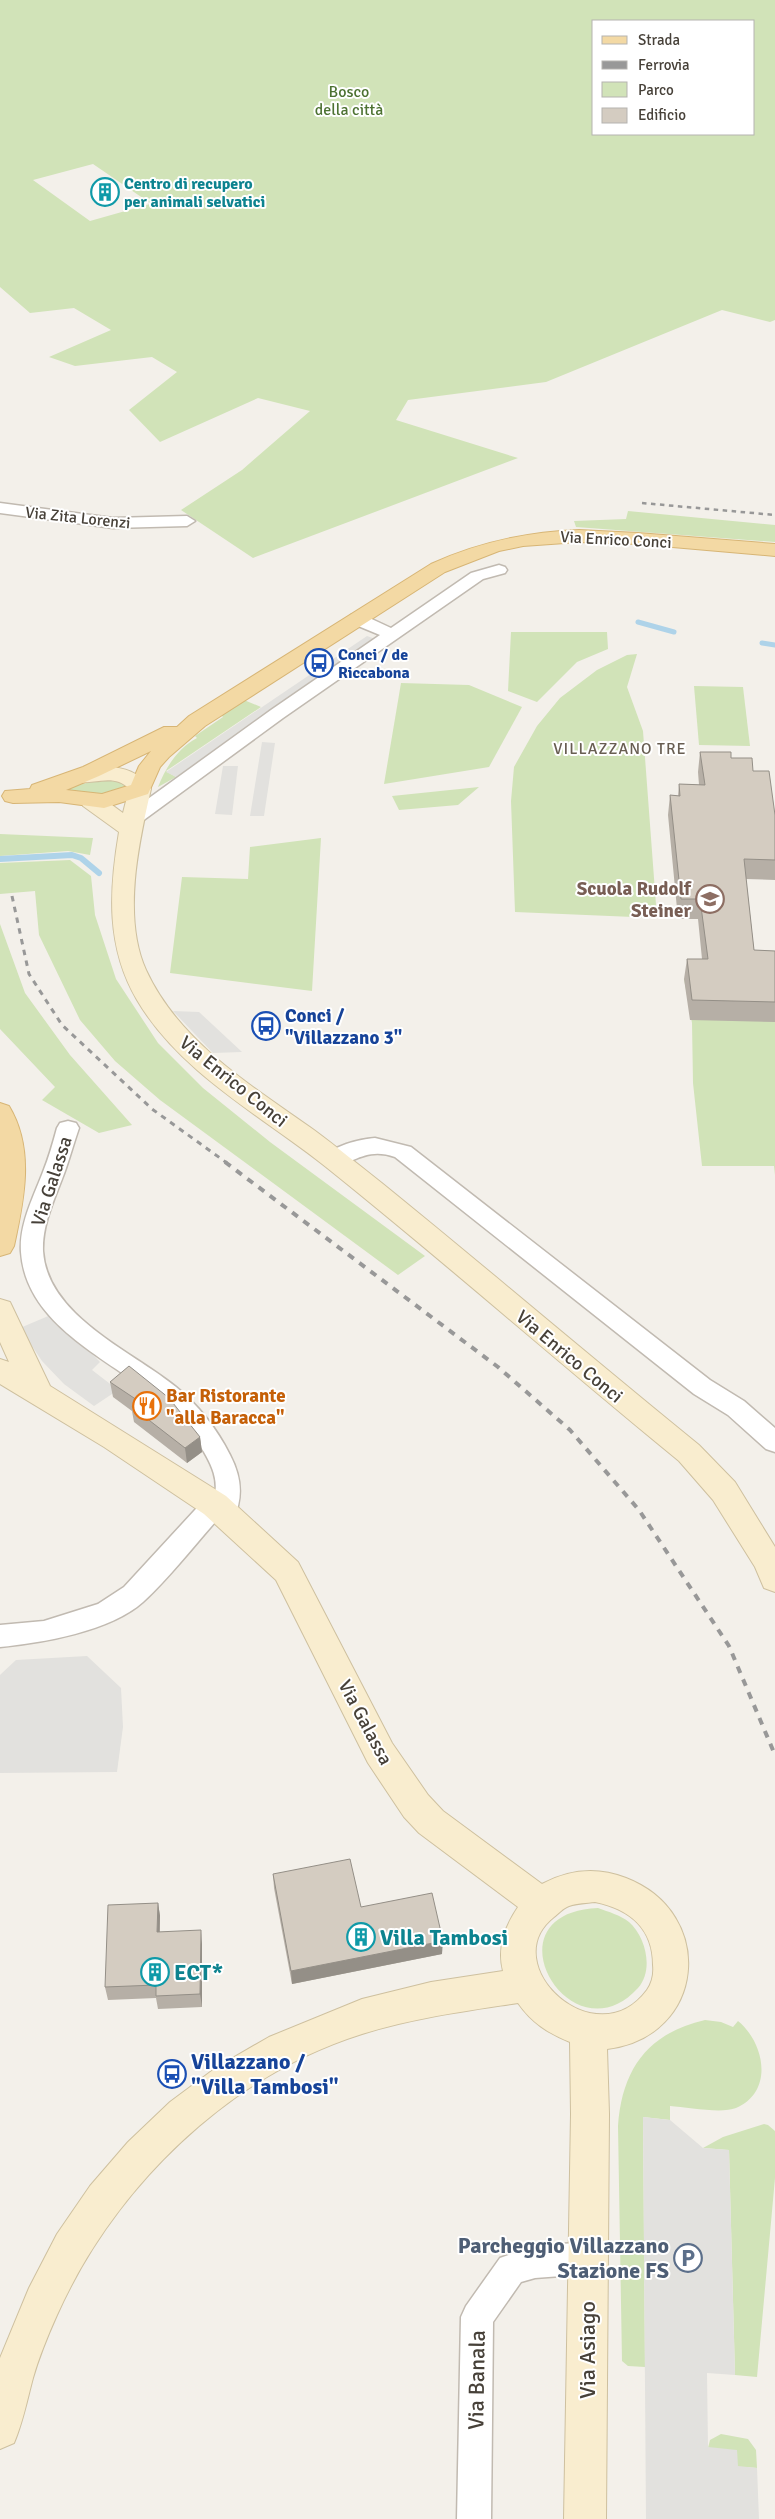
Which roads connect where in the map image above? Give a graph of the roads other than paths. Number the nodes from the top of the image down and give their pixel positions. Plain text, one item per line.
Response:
1 (0, 508) edge
2 (186, 521) dead end
3 (775, 550) edge
4 (499, 570) dead end
5 (358, 619) junction
6 (391, 634) junction
7 (197, 721) junction
8 (80, 777) junction
9 (140, 789) junction
10 (7, 798) edge
11 (90, 801) junction
12 (133, 824) junction
13 (0, 1112) edge
14 (68, 1128) dead end
15 (334, 1159) junction
16 (0, 1246) edge
17 (0, 1310) edge
18 (0, 1370) edge
19 (40, 1394) junction
20 (775, 1442) edge
21 (219, 1509) junction
22 (775, 1580) edge
23 (0, 1636) edge
24 (542, 1904) junction
25 (525, 1985) junction
26 (588, 2032) junction
27 (588, 2258) junction
28 (0, 2429) edge
29 (474, 2519) edge
30 (585, 2519) edge

1 - 2 street, Via Zita Lorenzi
3 - 5 main road, Via Enrico Conci
4 - 6 street
5 - 6 street
5 - 7 main road, Via Enrico Conci
6 - 12 street
7 - 8 main road
7 - 9 main road, Via Enrico Conci
8 - 9 main road
8 - 10 main road
9 - 11 main road
9 - 12 main road, Via Enrico Conci
10 - 11 main road
11 - 12 main road
12 - 15 main road, Via Enrico Conci
13 - 16 main road
14 - 21 street, Via Galassa
15 - 20 street
15 - 22 main road, Via Enrico Conci
17 - 19 main road
18 - 19 main road, Via Galassa
19 - 21 main road, Via Galassa
21 - 23 street
21 - 24 main road, Via Galassa
24 - 25 main road
24 - 26 main road
25 - 26 main road
25 - 28 main road
26 - 27 main road, Via Asiago
27 - 29 street, Via Banala
27 - 30 main road, Via Asiago

